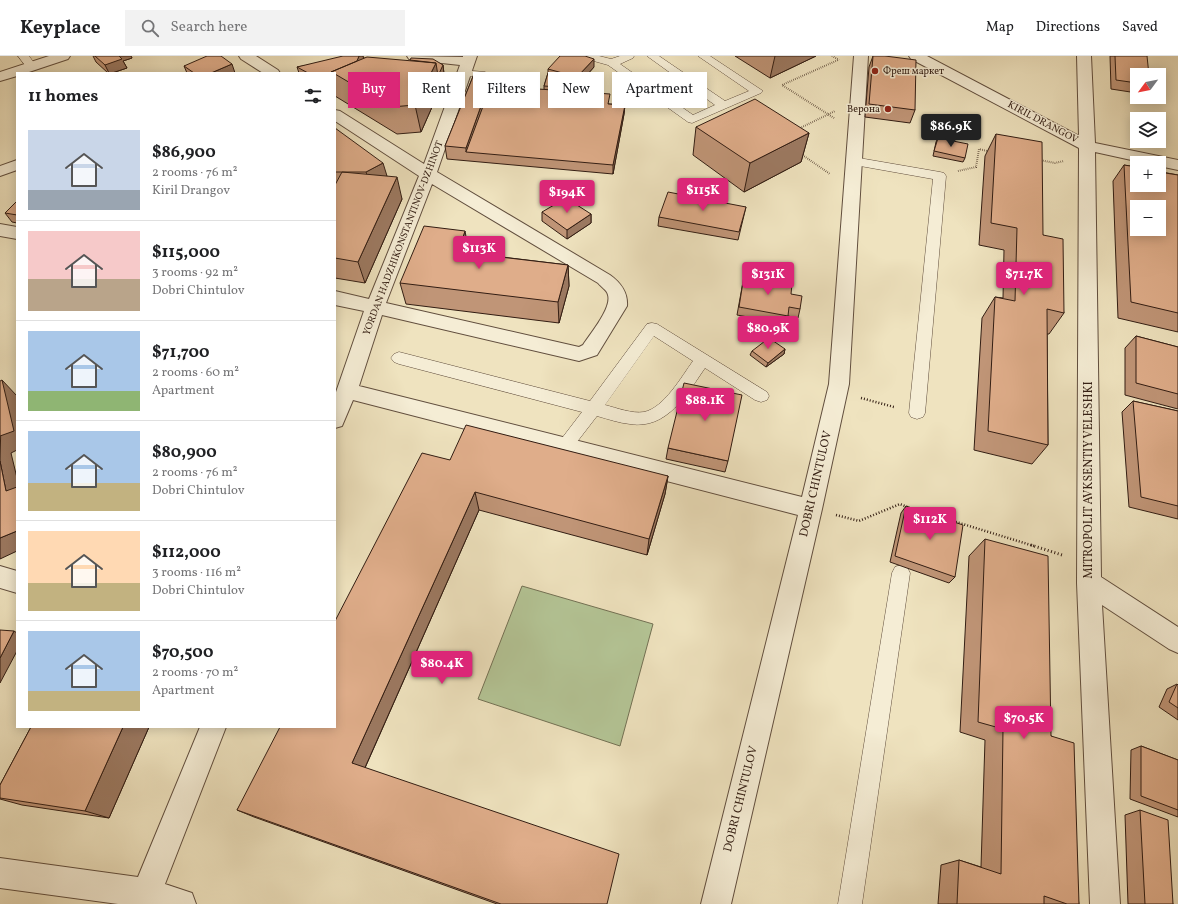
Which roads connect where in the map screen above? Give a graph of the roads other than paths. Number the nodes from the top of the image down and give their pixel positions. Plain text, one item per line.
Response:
1 (64, 56) edge
2 (246, 56) edge
3 (414, 56) edge
4 (587, 56) edge
5 (629, 56) edge
6 (652, 56) edge
7 (703, 56) edge
8 (916, 56) edge
9 (1084, 56) edge
10 (852, 57) edge
11 (27, 61) edge
12 (612, 63) junction
13 (467, 64) edge
14 (271, 72) edge
15 (481, 72) edge
16 (0, 77) edge
17 (724, 106) junction
18 (336, 115) edge
19 (1087, 150) junction
20 (853, 161) junction
21 (16, 165) edge
22 (1178, 165) edge
23 (0, 171) edge
24 (428, 174) junction
25 (0, 230) edge
26 (16, 233) edge
27 (336, 298) edge
28 (375, 308) junction
29 (399, 358) dead end
30 (702, 359) junction
31 (347, 391) junction
32 (761, 396) dead end
33 (594, 408) junction
34 (917, 412) road end
35 (336, 418) edge
36 (564, 446) junction
37 (811, 509) junction
38 (901, 573) edge
39 (1089, 573) junction
40 (0, 577) edge
41 (16, 582) edge
42 (1178, 641) edge
43 (213, 728) edge
44 (0, 872) edge
45 (144, 898) edge
46 (181, 904) edge
47 (716, 904) edge
48 (850, 904) edge
49 (1104, 904) edge

1 - 11 street
2 - 14 street
3 - 13 street
4 - 12 lane
5 - 12 lane
6 - 17 lane
7 - 17 lane
8 - 19 street, KIRIL DRANGOV
9 - 19 street, MITROPOLIT AVKSENTIY VELESHKI
10 - 20 street, DOBRI CHINTULOV
11 - 16 street
12 - 17 lane
13 - 15 lane
13 - 24 street, YORDAN HADZHIKONSTANTINOV-DZHINOT
18 - 24 street
19 - 22 street, KIRIL DRANGOV
19 - 39 street, MITROPOLIT AVKSENTIY VELESHKI
20 - 34 lane
20 - 37 street, DOBRI CHINTULOV
21 - 23 street
24 - 28 street, YORDAN HADZHIKONSTANTINOV-DZHINOT
24 - 28 street
25 - 26 street
27 - 28 street
28 - 31 street, YORDAN HADZHIKONSTANTINOV-DZHINOT
29 - 33 lane
30 - 32 lane
30 - 33 lane
30 - 33 lane
31 - 35 street, YORDAN HADZHIKONSTANTINOV-DZHINOT
31 - 36 street
33 - 36 lane
36 - 37 street
37 - 47 street, DOBRI CHINTULOV
38 - 48 lane
39 - 42 street
39 - 49 street, MITROPOLIT AVKSENTIY VELESHKI
40 - 41 street
43 - 45 street
44 - 45 street
45 - 46 street

